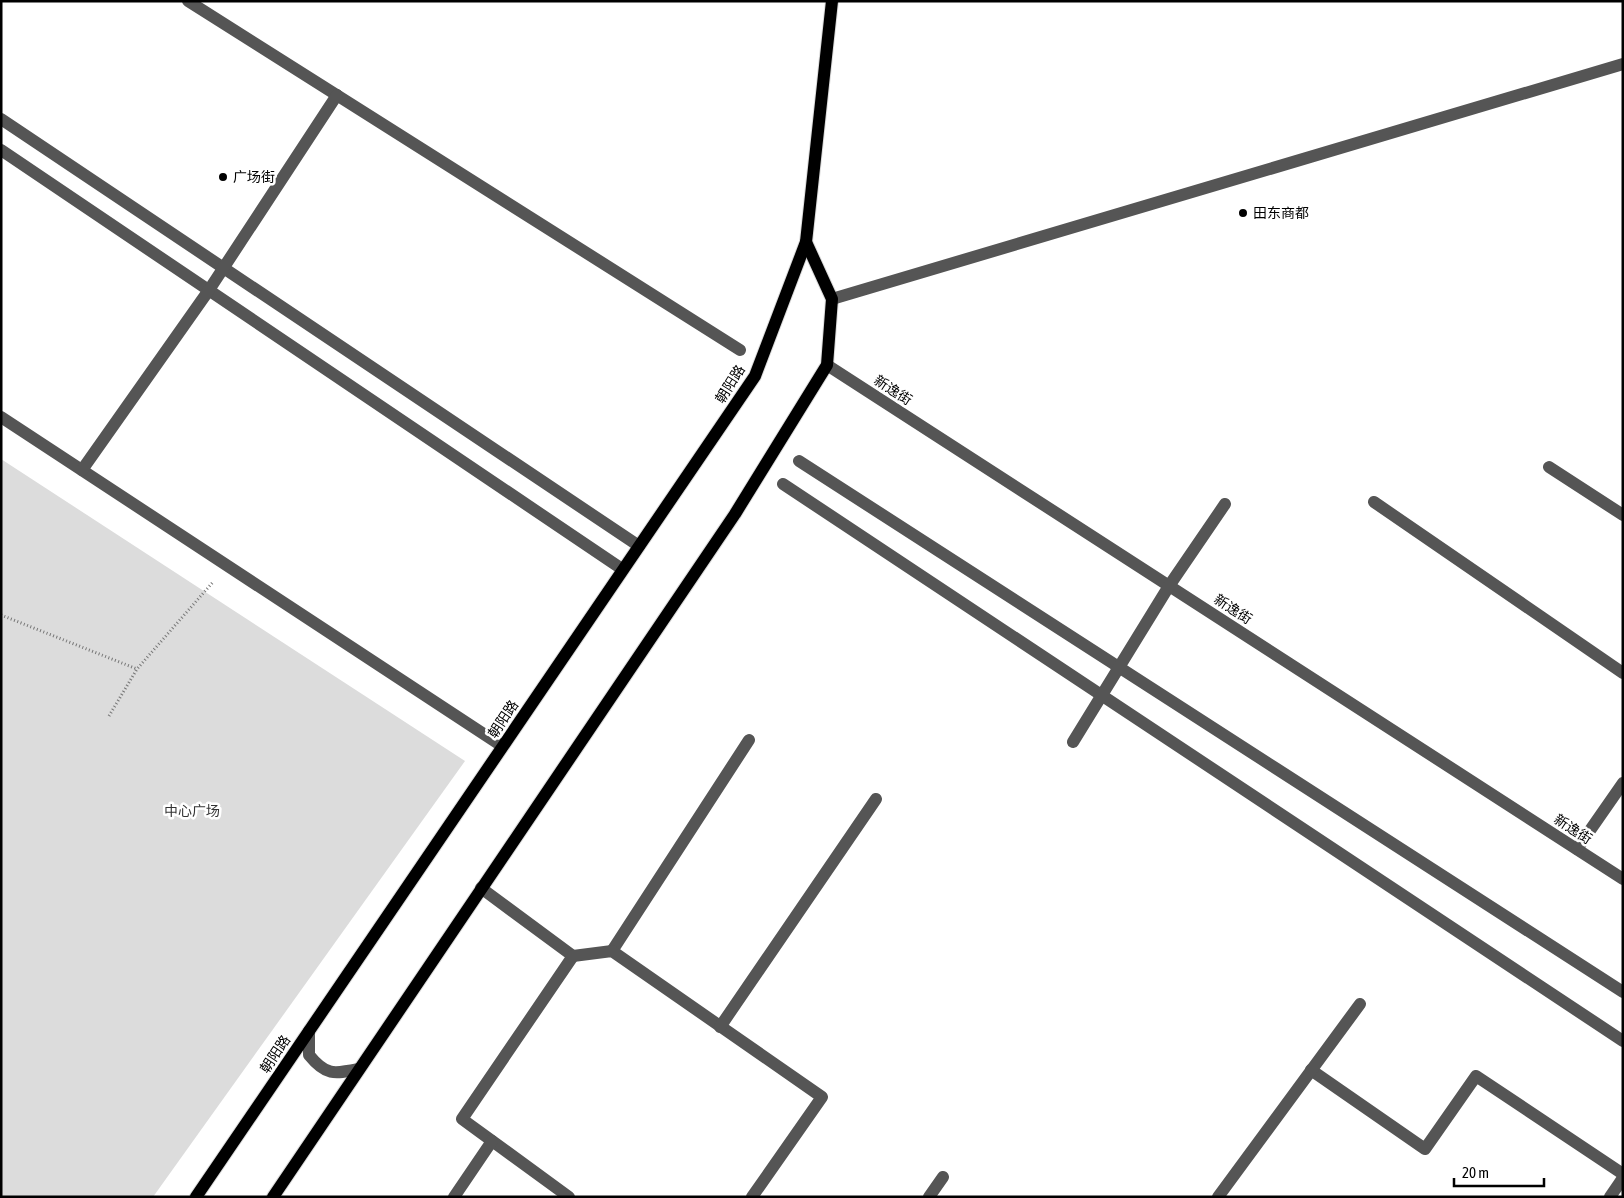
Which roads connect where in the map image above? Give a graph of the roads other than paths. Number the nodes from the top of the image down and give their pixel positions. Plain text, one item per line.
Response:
1 (188, 1) edge
2 (832, 1) edge
3 (1623, 64) edge
4 (337, 96) junction
5 (1, 119) edge
6 (1, 150) edge
7 (806, 242) junction
8 (224, 268) junction
9 (209, 290) junction
10 (832, 300) junction
11 (740, 350) dead end
12 (827, 366) junction
13 (1, 417) edge
14 (799, 461) dead end
15 (1550, 467) dead end
16 (82, 470) junction
17 (783, 484) dead end
18 (1374, 502) dead end
19 (1225, 504) dead end
20 (1623, 515) edge
21 (639, 546) junction
22 (622, 569) junction
23 (1169, 586) junction
24 (1119, 667) junction
25 (1623, 673) edge
26 (1102, 696) junction
27 (749, 740) dead end
28 (1073, 742) dead end
29 (502, 746) junction
30 (1623, 783) edge
31 (876, 800) dead end
32 (1577, 849) junction
33 (1623, 878) edge
34 (481, 888) junction
35 (612, 952) junction
36 (573, 956) junction
37 (1623, 992) edge
38 (1360, 1004) dead end
39 (720, 1027) junction
40 (309, 1031) junction
41 (1623, 1041) edge
42 (359, 1069) junction
43 (1311, 1070) junction
44 (492, 1141) junction
45 (1623, 1174) edge
46 (943, 1177) dead end
47 (1623, 1178) edge
48 (196, 1197) edge
49 (273, 1197) edge
50 (454, 1197) edge
51 (569, 1197) edge
52 (752, 1197) edge
53 (929, 1197) edge
54 (1218, 1197) edge
55 (1610, 1197) edge

1 - 4 street
2 - 7 main road, 朝阳路
3 - 10 street
4 - 8 street
4 - 11 street
5 - 8 street
6 - 9 street
7 - 10 main road
7 - 21 main road, 朝阳路
8 - 9 street
8 - 21 street
9 - 16 street
9 - 22 street
10 - 12 main road
12 - 23 street, 新逸街
12 - 34 main road
13 - 16 street
14 - 24 street
15 - 20 street
16 - 29 street
17 - 26 street
18 - 25 street
19 - 23 street
21 - 22 main road, 朝阳路
22 - 29 main road, 朝阳路
23 - 24 street
23 - 32 street, 新逸街
24 - 26 street
24 - 37 street
26 - 28 street
26 - 41 street
27 - 35 street
29 - 40 main road, 朝阳路
30 - 32 street
31 - 39 street
32 - 33 street, 新逸街
34 - 36 street
34 - 42 main road
35 - 36 street
35 - 39 street
36 - 44 street
38 - 43 street
39 - 52 street
40 - 42 street
40 - 48 main road, 朝阳路
42 - 49 main road
43 - 45 street
43 - 54 street
44 - 50 street
44 - 51 street
46 - 53 street
47 - 55 street

